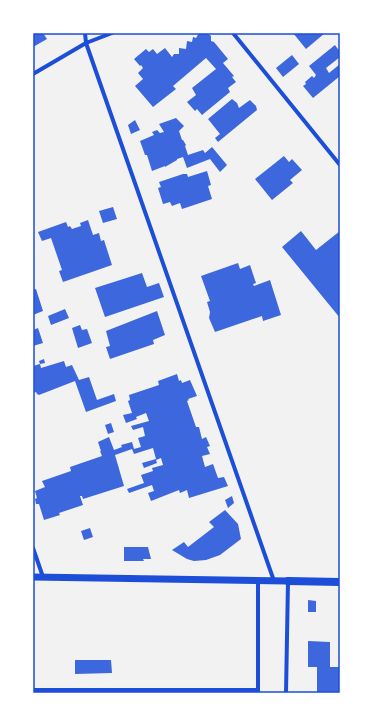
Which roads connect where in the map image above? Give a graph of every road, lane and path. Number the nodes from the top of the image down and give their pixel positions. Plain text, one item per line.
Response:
1 (85, 33) edge
2 (112, 33) edge
3 (234, 33) edge
4 (86, 43) junction
5 (33, 74) edge
6 (340, 165) edge
7 (33, 548) edge
8 (33, 576) edge
9 (43, 577) junction
10 (258, 581) junction
11 (274, 581) junction
12 (288, 581) junction
13 (340, 582) edge
14 (33, 690) edge
15 (258, 692) edge
16 (286, 693) edge

1 - 4 street
2 - 4 street
3 - 6 street
4 - 5 street
4 - 11 street
7 - 9 street
8 - 9 street
9 - 10 street
10 - 11 street
10 - 15 street
11 - 12 street
12 - 13 main road
12 - 16 street
14 - 15 street

